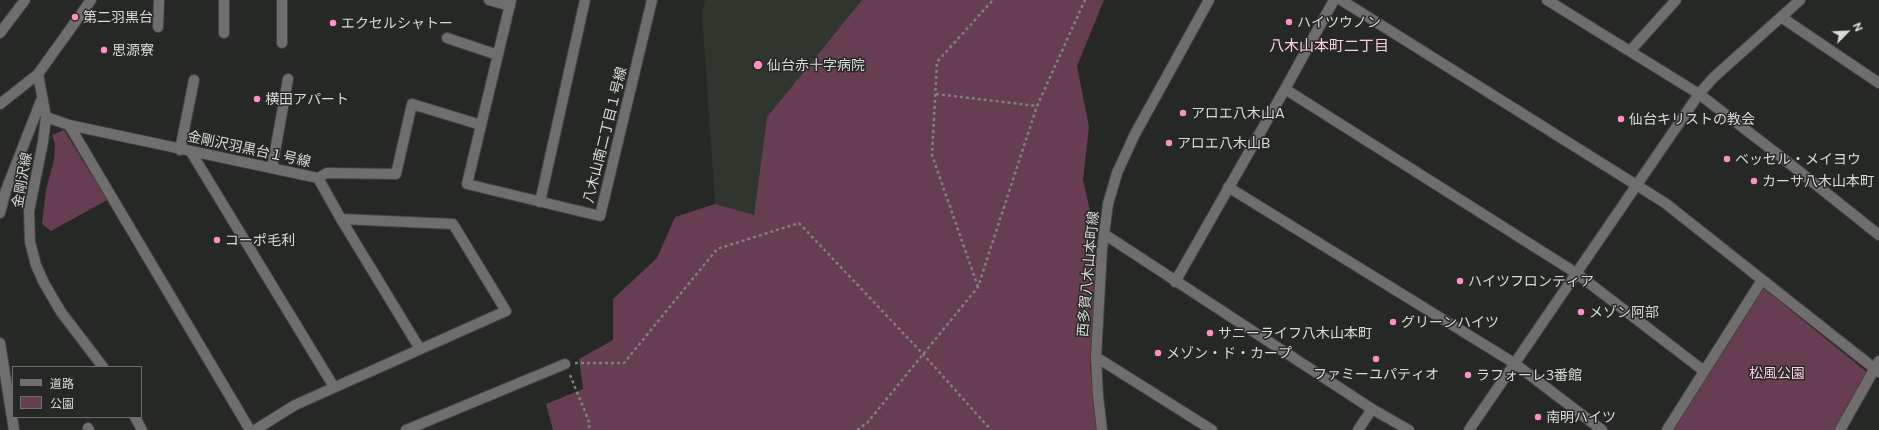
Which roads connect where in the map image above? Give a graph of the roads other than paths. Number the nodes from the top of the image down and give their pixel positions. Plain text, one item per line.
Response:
1 (25, 0) edge
2 (91, 0) edge
3 (158, 0) edge
4 (224, 0) edge
5 (282, 0) edge
6 (489, 0) edge
7 (585, 0) edge
8 (652, 0) edge
9 (1209, 0) edge
10 (1334, 0) edge
11 (1341, 0) edge
12 (1546, 0) edge
13 (1676, 0) edge
14 (1800, 0) edge
15 (510, 3) edge
16 (1781, 17) junction
17 (158, 27) dead end
18 (0, 33) edge
19 (224, 33) dead end
20 (447, 38) dead end
21 (282, 43) dead end
22 (1630, 51) junction
23 (498, 55) junction
24 (38, 74) junction
25 (288, 79) dead end
26 (194, 80) dead end
27 (1879, 83) edge
28 (1285, 89) junction
29 (1699, 94) junction
30 (42, 98) junction
31 (0, 104) edge
32 (46, 117) junction
33 (69, 125) junction
34 (481, 125) junction
35 (180, 150) junction
36 (191, 152) junction
37 (272, 168) junction
38 (318, 178) junction
39 (1637, 184) junction
40 (1228, 188) junction
41 (540, 202) junction
42 (0, 213) edge
43 (341, 219) junction
44 (1104, 234) junction
45 (1879, 235) edge
46 (1576, 274) junction
47 (1762, 280) junction
48 (1175, 282) junction
49 (0, 343) edge
50 (420, 349) junction
51 (1096, 357) junction
52 (1514, 363) junction
53 (565, 364) road end
54 (103, 366) edge
55 (1877, 368) edge
56 (1704, 371) junction
57 (334, 387) junction
58 (1372, 409) junction
59 (12, 418) edge
60 (12, 418) edge
61 (136, 418) edge
62 (1194, 419) junction
63 (14, 430) edge
64 (142, 430) edge
65 (250, 430) edge
66 (255, 430) edge
67 (406, 430) edge
68 (1102, 430) edge
69 (1195, 430) edge
70 (1212, 430) edge
71 (1358, 430) edge
72 (1408, 430) edge
73 (1469, 430) edge
74 (1602, 430) edge
75 (1667, 430) edge
76 (1840, 430) edge

1 - 18 street
2 - 24 street
3 - 17 street
4 - 19 street
5 - 21 street
6 - 15 street
7 - 41 street
8 - 41 street, 八木山南二丁目１号線
9 - 44 street, 西多賀八木山本町線
10 - 28 street
11 - 39 street
12 - 22 street
13 - 22 street
14 - 16 street
15 - 23 street, 八木山南二丁目１号線
16 - 27 street
16 - 29 street
20 - 23 street
22 - 29 street
23 - 34 street, 八木山南二丁目１号線
24 - 30 street, 金剛沢線
24 - 31 street
25 - 37 street
26 - 35 street
28 - 40 street
28 - 46 street
29 - 39 street
29 - 45 street
30 - 32 street, 金剛沢線
30 - 42 street
32 - 33 street, 金剛沢羽黒台１号線
32 - 54 street, 金剛沢線
33 - 35 street, 金剛沢羽黒台１号線
33 - 65 street
34 - 38 street
34 - 41 street, 八木山南二丁目１号線
35 - 36 street, 金剛沢羽黒台１号線
36 - 37 street, 金剛沢羽黒台１号線
36 - 57 street
37 - 38 street, 金剛沢羽黒台１号線
38 - 43 street, 金剛沢羽黒台１号線
39 - 46 street
39 - 47 street
40 - 48 street
40 - 52 street
43 - 50 street, 金剛沢羽黒台１号線
43 - 50 street
44 - 48 street
44 - 51 street, 西多賀八木山本町線
46 - 52 street
46 - 56 street
47 - 55 street
47 - 56 street
48 - 58 street
49 - 60 street
50 - 57 street
51 - 62 street
51 - 68 street, 西多賀八木山本町線
52 - 73 street
52 - 74 street
53 - 67 street
55 - 76 street
56 - 75 street
57 - 66 street
58 - 71 street
58 - 72 street
59 - 63 street
61 - 64 street
62 - 69 street
62 - 70 street

